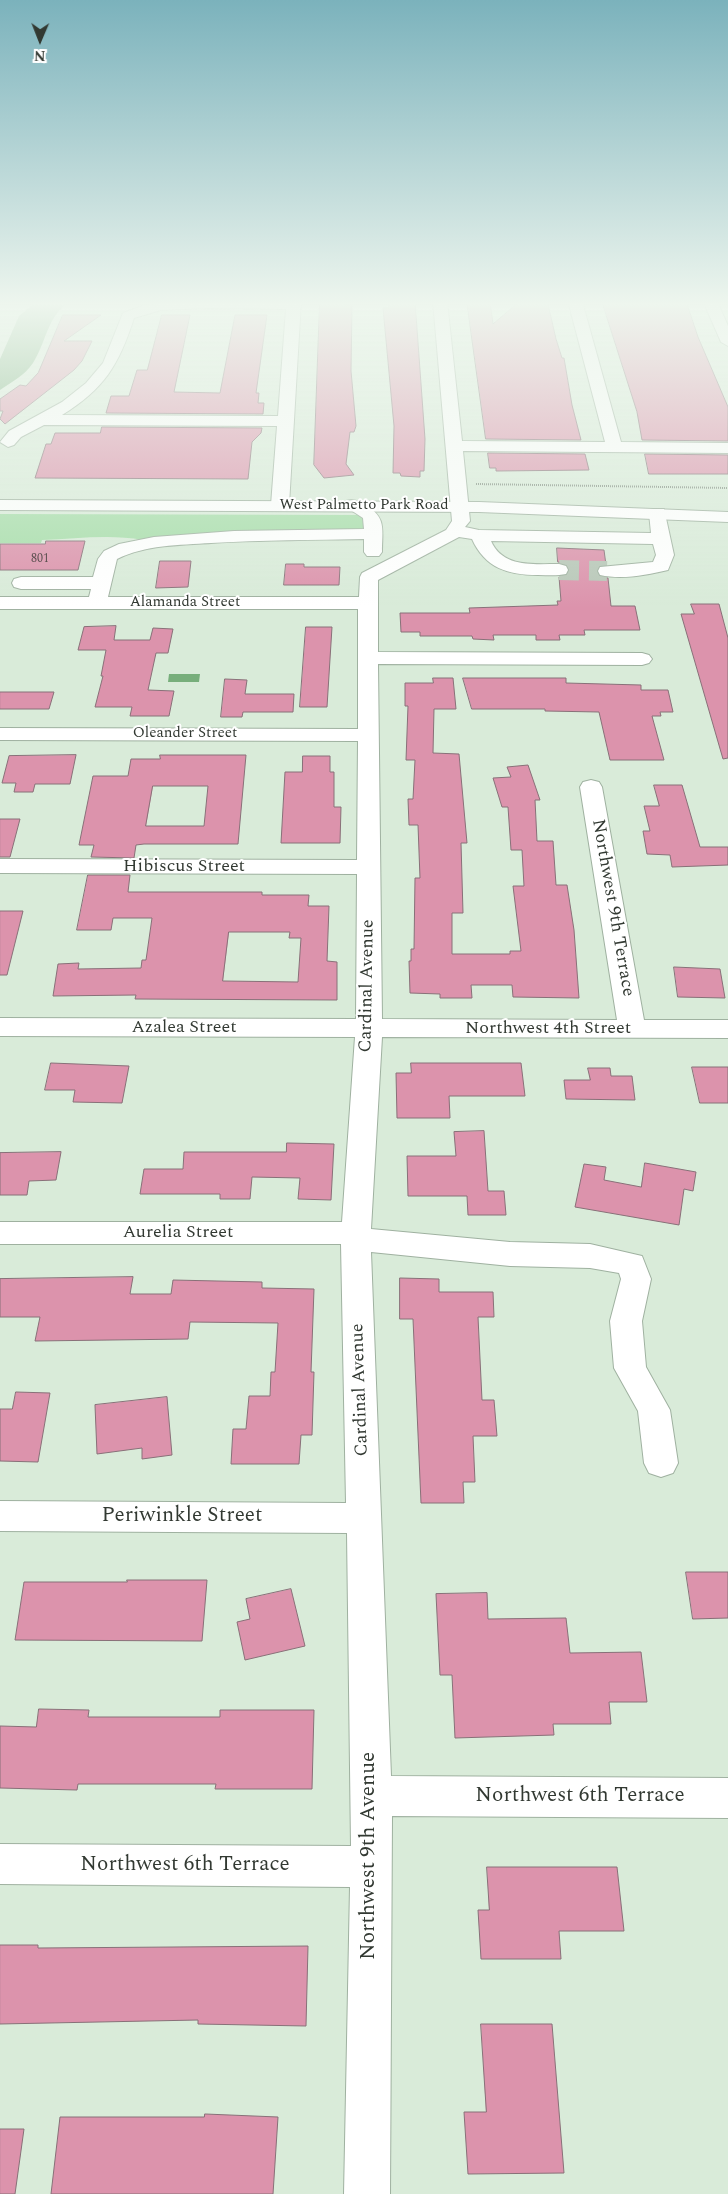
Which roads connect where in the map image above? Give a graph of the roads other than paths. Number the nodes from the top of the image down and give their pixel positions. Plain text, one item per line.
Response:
1 (69, 403) edge
2 (286, 403) edge
3 (451, 403) edge
4 (602, 403) edge
5 (41, 420) junction
6 (285, 421) junction
7 (8, 442) dead end
8 (455, 446) junction
9 (614, 447) junction
10 (728, 448) edge
11 (0, 494) edge
12 (280, 499) junction
13 (460, 500) junction
14 (728, 501) edge
15 (0, 505) edge
16 (352, 505) junction
17 (658, 513) junction
18 (728, 517) edge
19 (455, 530) junction
20 (374, 534) junction
21 (479, 535) junction
22 (660, 539) junction
23 (559, 570) tunnel mouth
24 (607, 571) tunnel mouth
25 (369, 577) junction
26 (102, 583) junction
27 (0, 584) edge
28 (0, 603) edge
29 (98, 603) junction
30 (369, 603) junction
31 (369, 658) junction
32 (642, 659) dead end
33 (0, 734) edge
34 (370, 735) junction
35 (591, 787) dead end
36 (0, 866) edge
37 (369, 867) junction
38 (0, 1027) edge
39 (369, 1028) junction
40 (632, 1029) junction
41 (728, 1029) edge
42 (0, 1233) edge
43 (356, 1236) junction
44 (661, 1463) dead end
45 (0, 1516) edge
46 (365, 1518) junction
47 (372, 1796) junction
48 (728, 1798) edge
49 (0, 1864) edge
50 (370, 1867) junction
51 (368, 2194) edge

1 - 5 street
2 - 6 street
3 - 8 street
4 - 9 street
5 - 6 street
5 - 7 street
6 - 12 street
8 - 9 street
8 - 13 street
9 - 10 street
11 - 12 street, West Palmetto Park Road
12 - 13 street, West Palmetto Park Road
12 - 15 street, West Palmetto Park Road
12 - 16 street, West Palmetto Park Road
13 - 14 street, West Palmetto Park Road
13 - 16 street, West Palmetto Park Road
13 - 17 street, West Palmetto Park Road
13 - 19 street
16 - 20 street
17 - 18 street, West Palmetto Park Road
17 - 22 street
19 - 21 street
19 - 25 street
20 - 25 street, Cardinal Avenue
20 - 26 street
21 - 22 street
21 - 23 street
22 - 24 street
25 - 30 street, Cardinal Avenue
26 - 27 street
26 - 29 street
28 - 29 street, Alamanda Street
29 - 30 street, Alamanda Street
30 - 31 street, Cardinal Avenue
31 - 32 street
31 - 34 street, Cardinal Avenue
33 - 34 street, Oleander Street
34 - 37 street, Cardinal Avenue
35 - 40 street, Northwest 9th Terrace
36 - 37 street, Hibiscus Street
37 - 39 street, Cardinal Avenue
38 - 39 street, Azalea Street
39 - 40 street, Northwest 4th Street
39 - 43 street, Cardinal Avenue
40 - 41 street, Northwest 4th Street
42 - 43 street, Aurelia Street
43 - 44 street, Aurelia Street
43 - 46 street, Cardinal Avenue
45 - 46 street, Periwinkle Street
46 - 47 street, Northwest 9th Avenue
47 - 48 street, Northwest 6th Terrace
47 - 50 street, Northwest 9th Avenue
49 - 50 street, Northwest 6th Terrace
50 - 51 street, Northwest 9th Avenue

